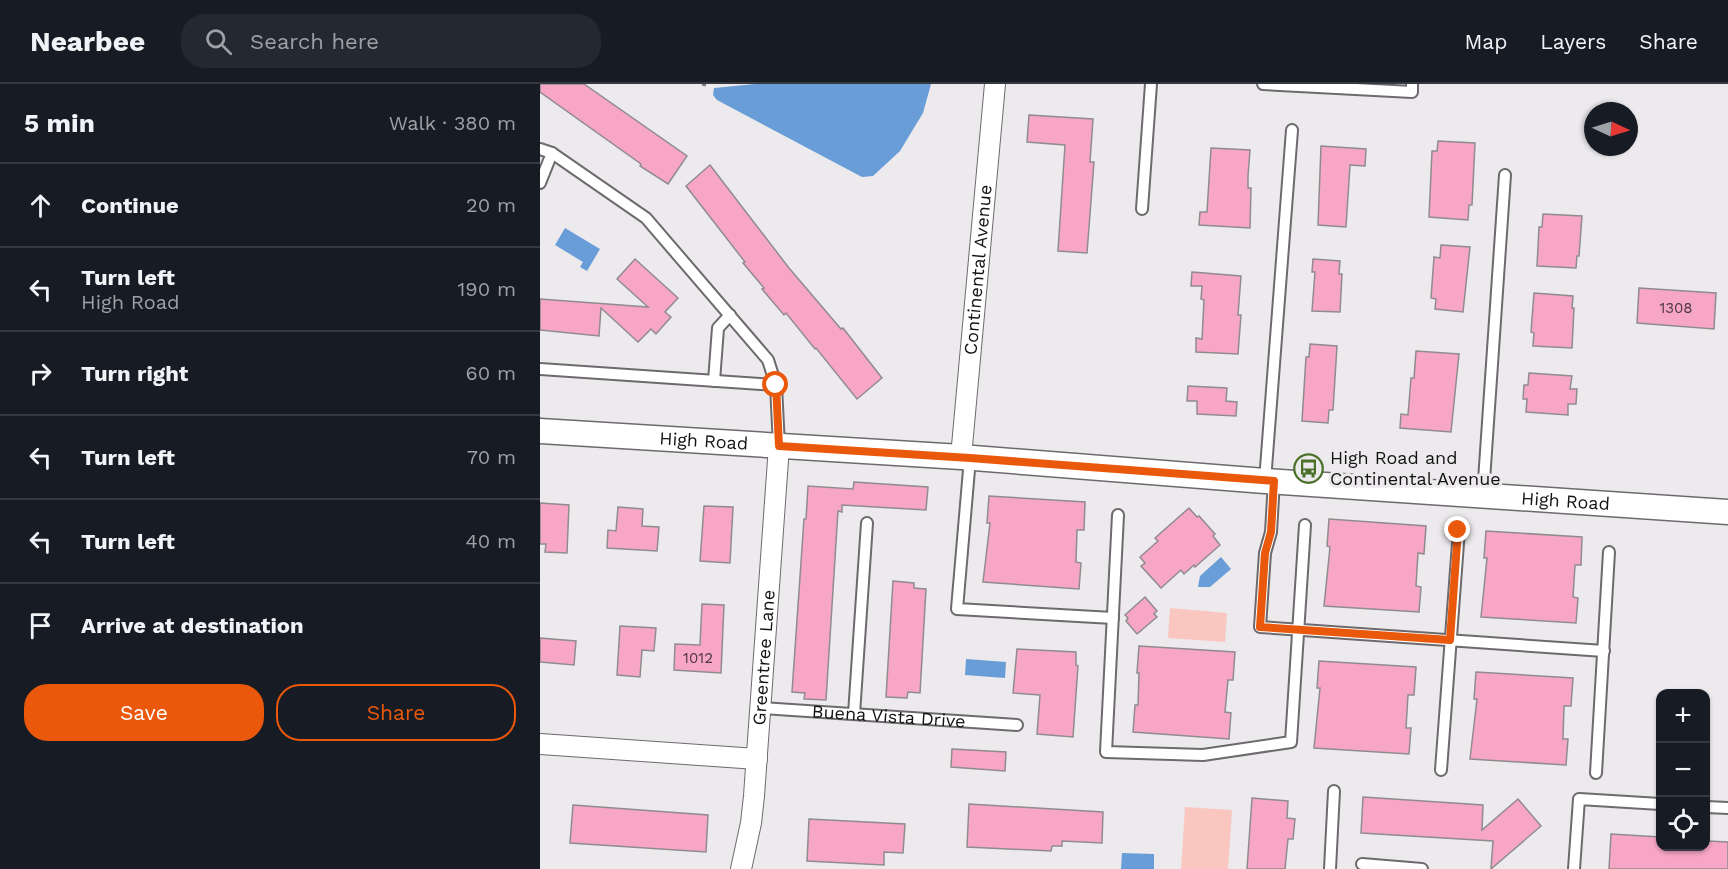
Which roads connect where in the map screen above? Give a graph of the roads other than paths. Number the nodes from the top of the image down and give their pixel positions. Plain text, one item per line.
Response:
1 (995, 84) edge
2 (1150, 84) edge
3 (1263, 84) edge
4 (1412, 84) edge
5 (1292, 130) dead end
6 (540, 149) edge
7 (552, 153) junction
8 (1505, 175) dead end
9 (540, 183) edge
10 (1142, 209) dead end
11 (730, 315) junction
12 (540, 369) edge
13 (714, 381) junction
14 (776, 385) junction
15 (540, 431) edge
16 (779, 446) junction
17 (965, 457) junction
18 (1269, 481) junction
19 (1483, 495) junction
20 (1728, 512) edge
21 (1118, 515) dead end
22 (867, 523) dead end
23 (1305, 525) dead end
24 (1458, 530) dead end
25 (1609, 552) dead end
26 (1113, 618) junction
27 (1298, 630) junction
28 (1450, 640) junction
29 (1604, 651) junction
30 (761, 708) junction
31 (854, 714) junction
32 (1017, 724) dead end
33 (540, 744) edge
34 (758, 759) junction
35 (1441, 770) dead end
36 (1596, 773) dead end
37 (1334, 791) dead end
38 (1656, 804) edge
39 (1710, 807) edge
40 (1728, 808) edge
41 (1362, 864) dead end
42 (741, 869) edge
43 (1330, 869) edge
44 (1422, 869) edge
45 (1574, 869) edge

1 - 17 street, Continental Avenue
2 - 10 lane
3 - 4 lane
5 - 18 lane
6 - 7 lane
7 - 9 lane
7 - 11 lane
8 - 19 lane
11 - 13 lane
11 - 14 lane
12 - 13 lane
13 - 14 lane
14 - 16 lane
15 - 16 street, High Road
16 - 17 street, High Road
16 - 30 street, Greentree Lane
17 - 18 street, High Road
17 - 26 lane
18 - 19 street, High Road
18 - 27 lane
19 - 20 street, High Road
21 - 26 lane
22 - 31 lane
23 - 27 lane
24 - 28 lane
25 - 29 lane
26 - 27 lane
27 - 28 lane
28 - 29 lane
28 - 35 lane
29 - 36 lane
30 - 31 lane, Buena Vista Drive
30 - 34 street, Greentree Lane
31 - 32 lane, Buena Vista Drive
33 - 34 street
34 - 42 street, Greentree Lane
37 - 43 lane
38 - 45 lane
39 - 40 lane
41 - 44 lane

